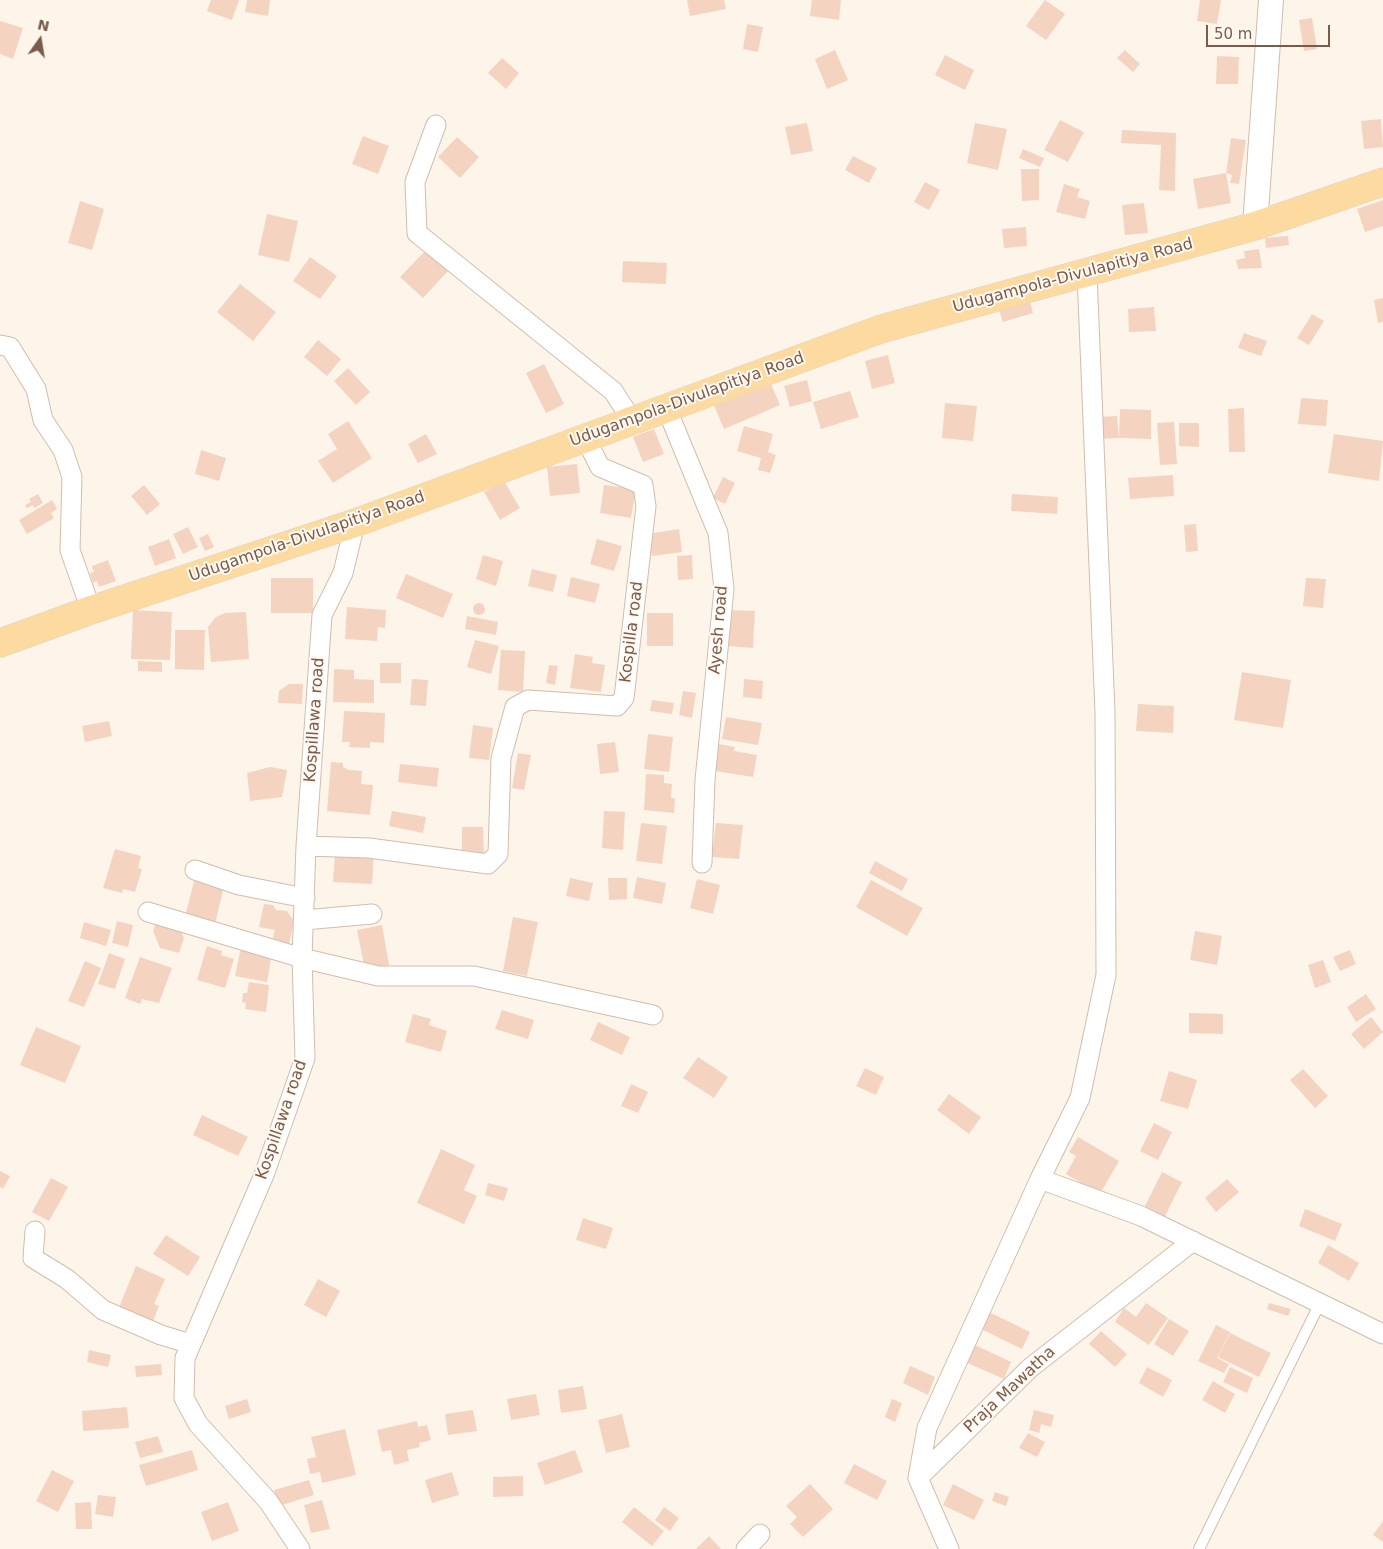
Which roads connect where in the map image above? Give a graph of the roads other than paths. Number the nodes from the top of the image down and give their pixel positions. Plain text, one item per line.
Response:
1 (1271, 0) edge
2 (436, 125) dead end
3 (1383, 182) edge
4 (1255, 226) junction
5 (1087, 274) junction
6 (0, 345) edge
7 (666, 407) junction
8 (632, 420) junction
9 (585, 437) junction
10 (355, 523) junction
11 (91, 610) junction
12 (0, 643) edge
13 (306, 846) junction
14 (702, 863) dead end
15 (195, 870) dead end
16 (305, 898) junction
17 (148, 912) dead end
18 (372, 914) dead end
19 (304, 920) junction
20 (302, 958) junction
21 (653, 1015) dead end
22 (1040, 1179) junction
23 (35, 1231) dead end
24 (1193, 1241) junction
25 (1320, 1303) junction
26 (1383, 1334) edge
27 (191, 1344) junction
28 (918, 1478) junction
29 (760, 1534) dead end
30 (300, 1549) edge
31 (746, 1549) edge
32 (949, 1549) edge
33 (1199, 1549) edge

1 - 4 street
2 - 8 street
3 - 4 main road, Udugampola-Divulapitiya Road
4 - 5 main road, Udugampola-Divulapitiya Road
5 - 7 main road, Udugampola-Divulapitiya Road
5 - 22 street
6 - 11 street
7 - 8 main road, Udugampola-Divulapitiya Road
7 - 14 street, Ayesh road
8 - 9 main road, Udugampola-Divulapitiya Road
9 - 10 main road, Udugampola-Divulapitiya Road
9 - 13 street, Kospilla road
10 - 11 main road, Udugampola-Divulapitiya Road
10 - 13 street, Kospillawa road
11 - 12 main road, Udugampola-Divulapitiya Road
13 - 16 street, Kospillawa road
15 - 16 street
16 - 19 street, Kospillawa road
17 - 20 street
18 - 19 street
19 - 20 street, Kospillawa road
20 - 21 street
20 - 27 street, Kospillawa road
22 - 24 street
22 - 28 street
23 - 27 street
24 - 25 street
24 - 28 street, Praja Mawatha
25 - 26 street
25 - 33 lane
27 - 30 street, Kospillawa road
28 - 32 street
29 - 31 street

